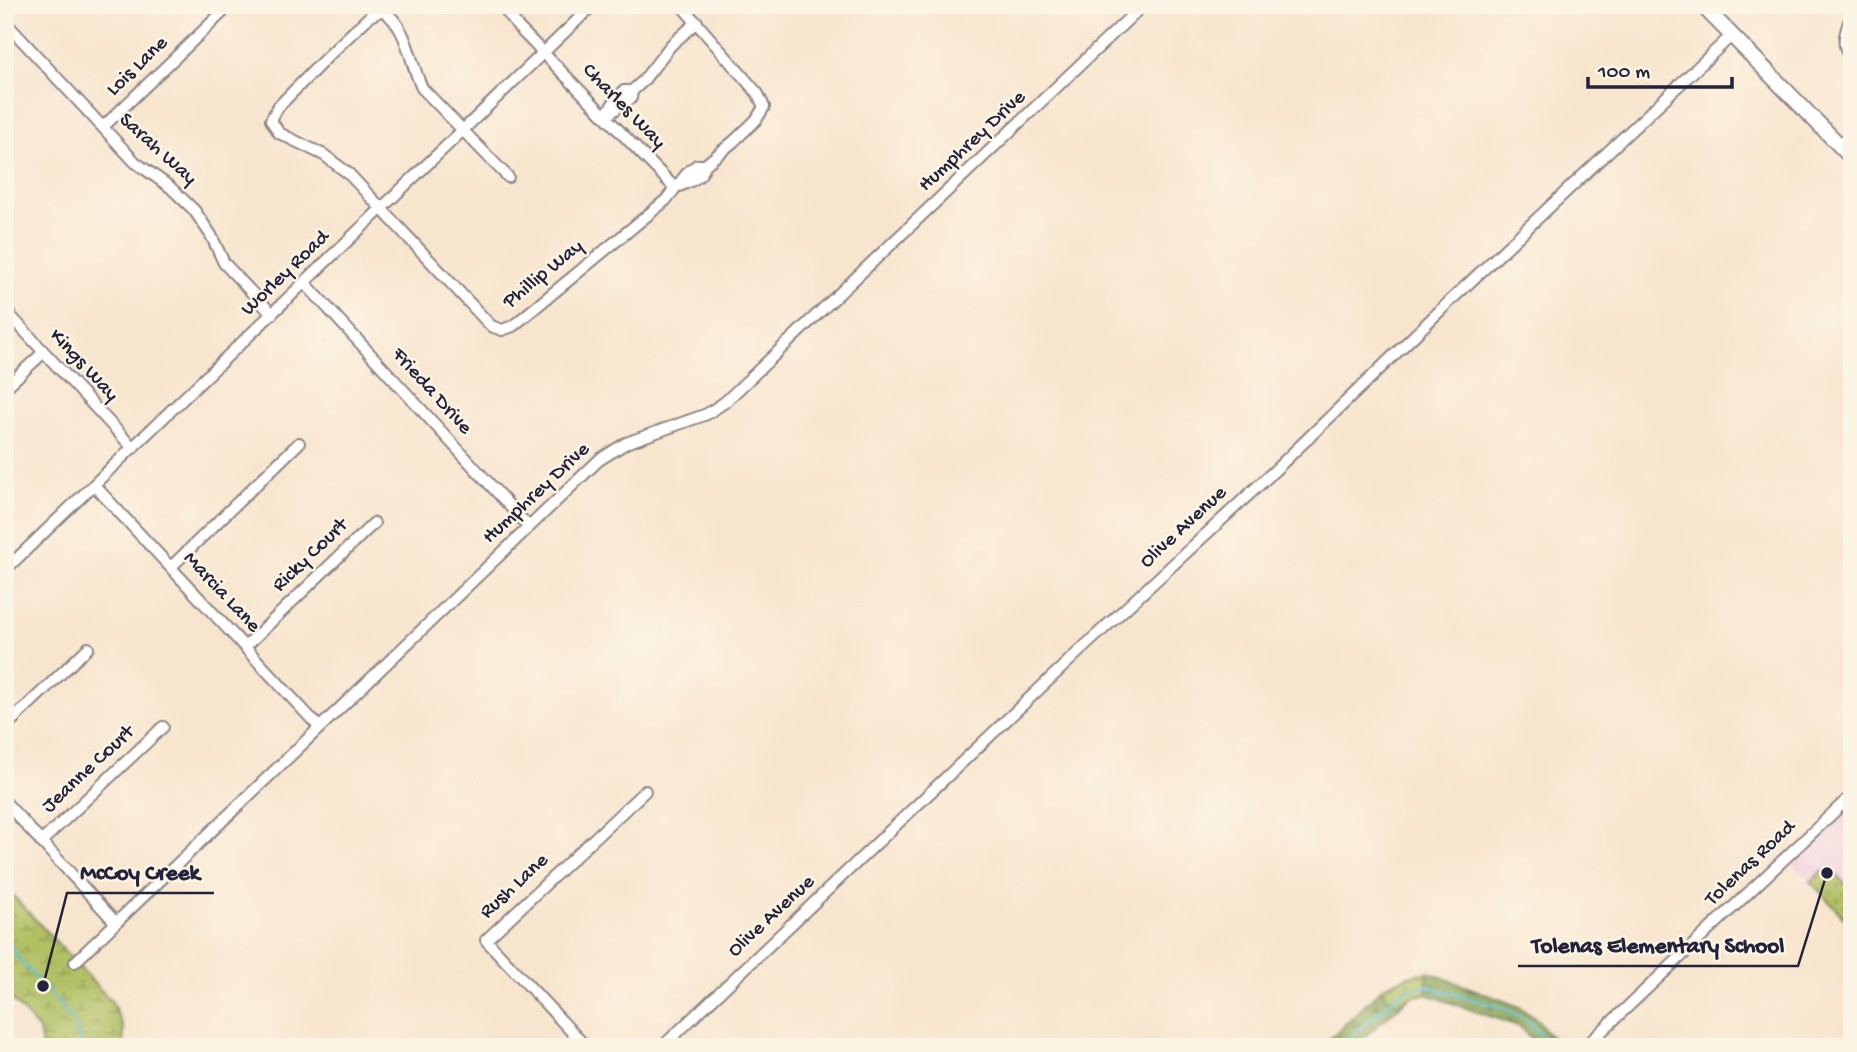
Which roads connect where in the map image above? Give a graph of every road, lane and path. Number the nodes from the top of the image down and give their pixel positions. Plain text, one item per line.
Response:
1 (230, 5) edge
2 (502, 5) edge
3 (593, 5) edge
4 (681, 5) edge
5 (1143, 5) edge
6 (1702, 5) edge
7 (1850, 19) edge
8 (5, 22) edge
9 (697, 22) junction
10 (1731, 36) junction
11 (544, 52) junction
12 (1852, 59) edge
13 (606, 116) junction
14 (103, 127) junction
15 (463, 130) junction
16 (1852, 158) edge
17 (508, 177) dead end
18 (675, 188) junction
19 (382, 208) junction
20 (305, 283) junction
21 (5, 310) edge
22 (272, 314) junction
23 (44, 352) junction
24 (5, 388) edge
25 (299, 443) dead end
26 (133, 448) junction
27 (94, 485) junction
28 (374, 523) dead end
29 (529, 527) junction
30 (171, 567) junction
31 (5, 570) edge
32 (245, 647) junction
33 (88, 648) dead end
34 (5, 727) edge
35 (163, 727) dead end
36 (319, 727) junction
37 (645, 791) dead end
38 (1852, 796) edge
39 (5, 802) edge
40 (41, 842) junction
41 (116, 923) junction
42 (75, 962) dead end
43 (586, 1047) edge
44 (662, 1047) edge
45 (1585, 1047) edge

1 - 14 street, Lois Lane
2 - 11 street
3 - 11 street, Worley Road
4 - 9 street, Phillip Way
5 - 29 street, Humphrey Drive
6 - 10 main road
7 - 12 street
8 - 14 street, Sarah Way
9 - 13 street
9 - 18 street, Phillip Way
10 - 16 main road
10 - 44 street, Olive Avenue
11 - 13 street, Charles Way
11 - 15 street, Worley Road
13 - 18 street, Charles Way
14 - 22 street, Sarah Way
15 - 17 street
15 - 19 street, Worley Road
15 - 19 street
18 - 19 street, Phillip Way
19 - 20 street, Worley Road
20 - 22 street, Worley Road
20 - 29 street, Frieda Drive
21 - 23 street, Kings Way
22 - 26 street, Worley Road
23 - 24 street
23 - 26 street, Kings Way
25 - 30 street
26 - 27 street, Worley Road
27 - 30 street, Marcia Lane
27 - 31 street, Worley Road
28 - 32 street, Ricky Court
29 - 36 street, Humphrey Drive
30 - 32 street, Marcia Lane
32 - 36 street, Marcia Lane
33 - 34 street
35 - 40 street, Jeanne Court
36 - 41 street, Humphrey Drive
37 - 43 street, Rush Lane
38 - 45 street, Tolenas Road
39 - 40 street
40 - 41 street
41 - 42 street, Humphrey Drive

